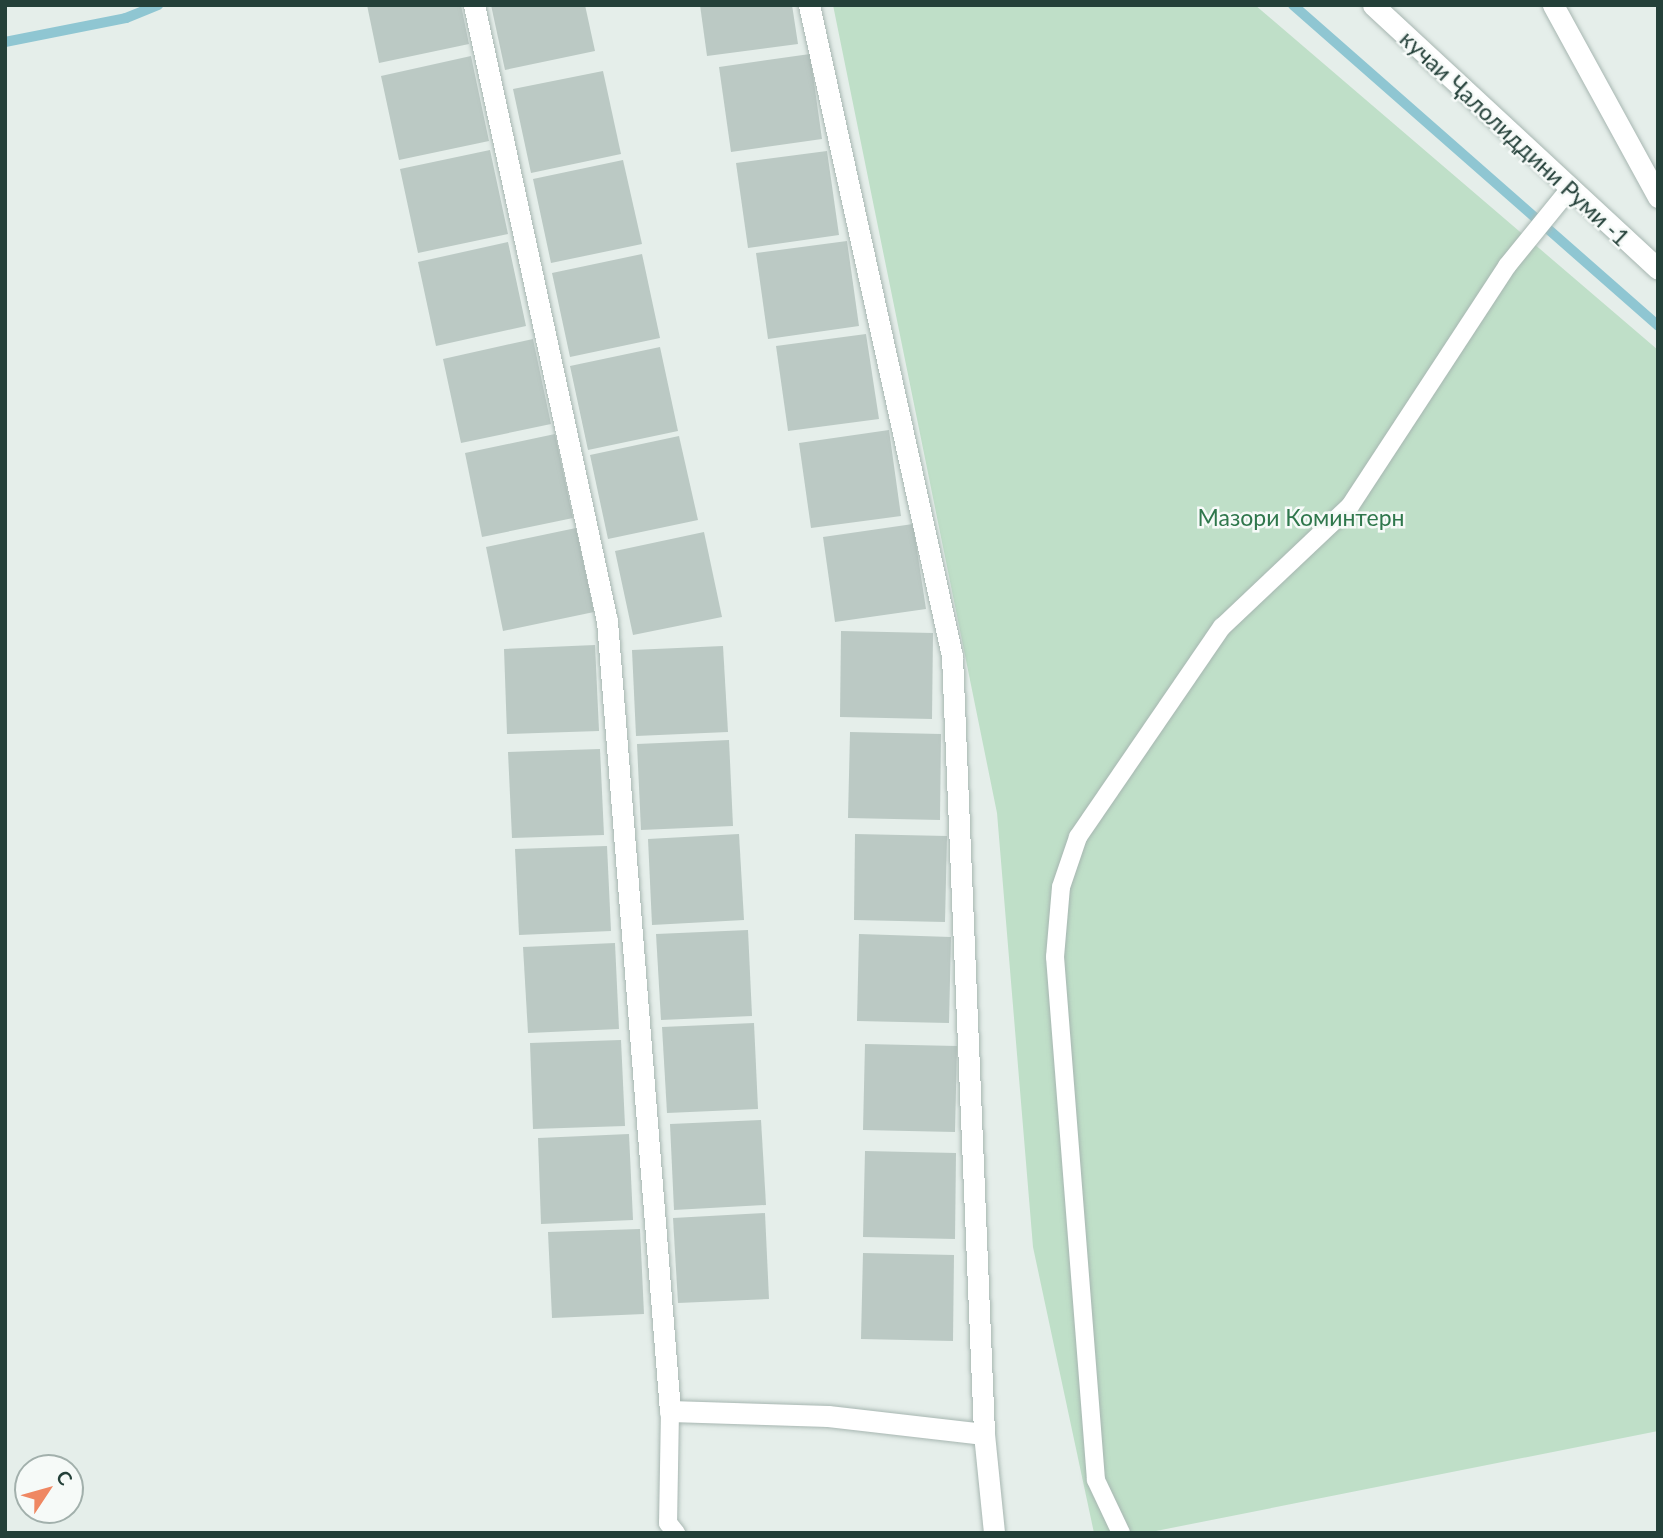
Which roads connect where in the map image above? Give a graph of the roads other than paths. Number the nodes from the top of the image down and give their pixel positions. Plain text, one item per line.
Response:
1 (474, 5) edge
2 (809, 5) edge
3 (1373, 5) edge
4 (1553, 5) edge
5 (1568, 191) junction
6 (1658, 197) edge
7 (1658, 269) edge
8 (670, 1412) junction
9 (984, 1434) junction
10 (676, 1533) edge
11 (994, 1533) edge
12 (1121, 1533) edge

1 - 8 street
2 - 9 street
3 - 5 street, кучаи Ҷалолиддини Руми -1
4 - 6 street
5 - 7 street, кучаи Ҷалолиддини Руми -1
5 - 12 lane
8 - 9 street
8 - 10 lane
9 - 11 street

